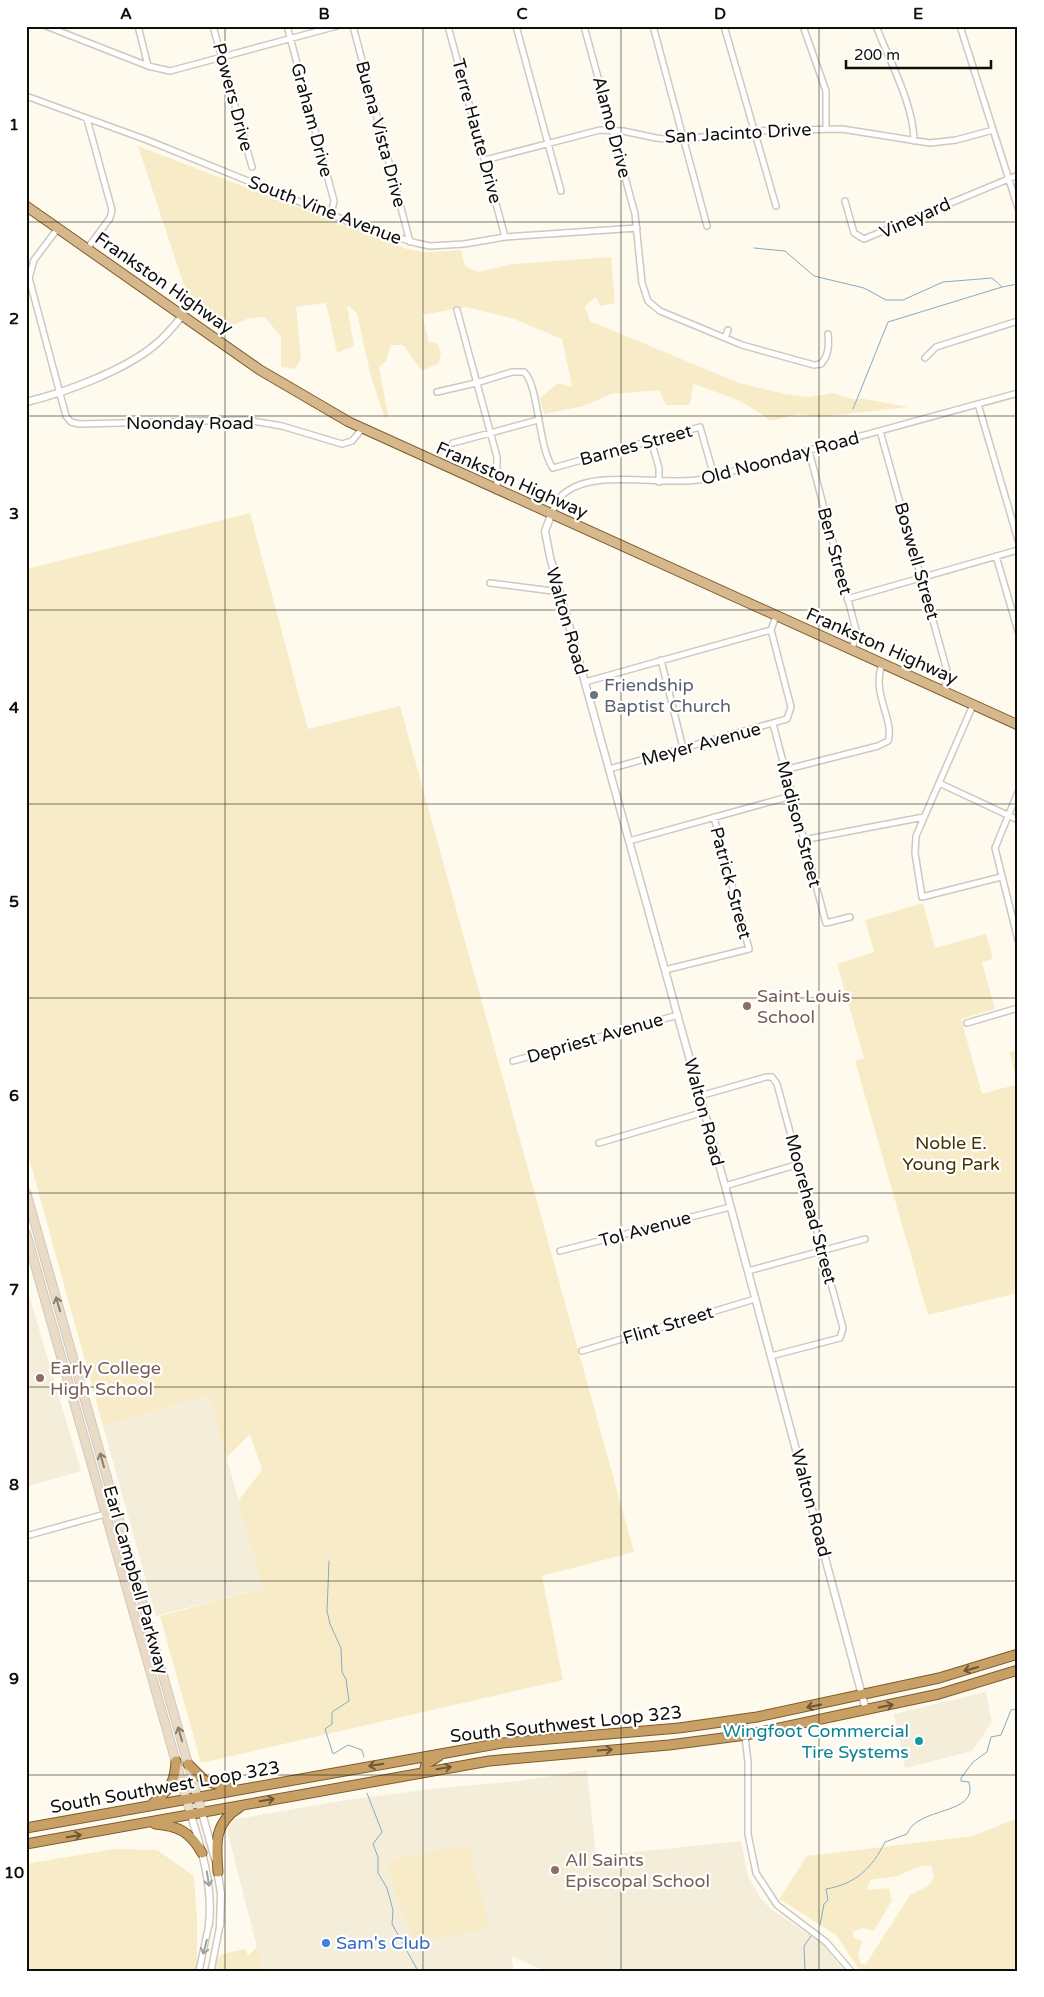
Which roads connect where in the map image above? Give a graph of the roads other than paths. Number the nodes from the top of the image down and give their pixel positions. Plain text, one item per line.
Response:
1 (46, 26) edge
2 (66, 26) edge
3 (138, 26) edge
4 (214, 26) edge
5 (287, 26) edge
6 (337, 26) edge
7 (353, 26) edge
8 (448, 26) edge
9 (516, 26) edge
10 (584, 26) edge
11 (653, 26) edge
12 (724, 26) edge
13 (803, 26) edge
14 (876, 26) edge
15 (960, 26) edge
16 (69, 35) junction
17 (290, 38) junction
18 (222, 58) junction
19 (148, 66) junction
20 (26, 96) edge
21 (87, 118) junction
22 (826, 128) junction
23 (613, 130) junction
24 (993, 130) junction
25 (754, 131) junction
26 (683, 139) junction
27 (914, 141) junction
28 (547, 143) junction
29 (485, 160) junction
30 (252, 167) dead end
31 (1018, 175) edge
32 (1008, 178) junction
33 (561, 191) dead end
34 (845, 201) dead end
35 (26, 206) edge
36 (776, 206) dead end
37 (1018, 208) edge
38 (331, 214) junction
39 (707, 226) dead end
40 (58, 228) junction
41 (637, 228) junction
42 (505, 237) junction
43 (410, 242) junction
44 (87, 249) junction
45 (457, 310) dead end
46 (182, 316) junction
47 (1018, 321) edge
48 (728, 330) dead end
49 (828, 334) dead end
50 (725, 338) junction
51 (925, 358) dead end
52 (476, 383) junction
53 (437, 392) dead end
54 (60, 393) junction
55 (1018, 393) edge
56 (26, 402) edge
57 (978, 404) junction
58 (538, 420) junction
59 (362, 429) junction
60 (880, 431) junction
61 (491, 433) junction
62 (651, 440) junction
63 (453, 443) dead end
64 (808, 451) junction
65 (714, 476) junction
66 (659, 482) junction
67 (497, 491) junction
68 (550, 515) junction
69 (1018, 540) edge
70 (1018, 550) edge
71 (996, 556) junction
72 (922, 578) junction
73 (490, 583) dead end
74 (560, 592) junction
75 (848, 599) junction
76 (776, 616) junction
77 (771, 630) junction
78 (1018, 631) edge
79 (852, 651) junction
80 (661, 660) junction
81 (882, 664) junction
82 (585, 682) junction
83 (943, 692) junction
84 (973, 705) junction
85 (772, 724) junction
86 (1018, 725) edge
87 (683, 748) junction
88 (609, 769) junction
89 (784, 770) junction
90 (939, 783) junction
91 (1018, 792) edge
92 (791, 796) junction
93 (1008, 815) junction
94 (924, 816) junction
95 (714, 817) junction
96 (1018, 820) edge
97 (802, 840) junction
98 (629, 841) junction
99 (1001, 877) junction
100 (850, 918) dead end
101 (1018, 940) edge
102 (665, 970) junction
103 (1018, 1008) edge
104 (678, 1015) junction
105 (967, 1023) dead end
106 (513, 1061) dead end
107 (700, 1096) junction
108 (704, 1112) junction
109 (599, 1144) dead end
110 (799, 1164) junction
111 (725, 1186) junction
112 (26, 1192) edge
113 (730, 1207) junction
114 (26, 1233) edge
115 (865, 1239) dead end
116 (560, 1251) dead end
117 (822, 1251) junction
118 (748, 1271) junction
119 (755, 1299) junction
120 (582, 1352) dead end
121 (771, 1356) junction
122 (116, 1511) junction
123 (106, 1514) junction
124 (26, 1536) edge
125 (1018, 1654) edge
126 (1018, 1670) edge
127 (862, 1696) junction
128 (866, 1710) junction
129 (743, 1720) junction
130 (746, 1735) junction
131 (446, 1752) junction
132 (176, 1761) junction
133 (188, 1764) junction
134 (424, 1772) junction
135 (240, 1790) junction
136 (197, 1798) junction
137 (187, 1800) junction
138 (246, 1804) junction
139 (151, 1805) junction
140 (202, 1813) junction
141 (191, 1815) junction
142 (143, 1823) junction
143 (26, 1828) edge
144 (26, 1844) edge
145 (202, 1852) junction
146 (218, 1872) junction
147 (210, 1924) joint
148 (220, 1925) joint
149 (199, 1971) edge
150 (211, 1971) edge
151 (851, 1971) edge

1 - 16 street
2 - 16 street
3 - 19 street
4 - 18 street, Powers Drive
5 - 17 street, Graham Drive
6 - 17 street
7 - 43 street, Buena Vista Drive
8 - 29 street, Terre Haute Drive
9 - 28 street
10 - 23 street, Alamo Drive
11 - 26 street
12 - 25 street
13 - 22 street
14 - 27 street
15 - 24 street
16 - 19 street
17 - 18 street
17 - 38 street, Graham Drive
18 - 19 street
18 - 30 street, Powers Drive
20 - 21 street, South Vine Avenue
21 - 38 street, South Vine Avenue
21 - 44 street
22 - 25 street, San Jacinto Drive
22 - 27 street, San Jacinto Drive
23 - 26 street, San Jacinto Drive
23 - 28 street, San Jacinto Drive
23 - 41 street, Alamo Drive
24 - 27 street, San Jacinto Drive
24 - 32 street
25 - 26 street, San Jacinto Drive
25 - 36 street
26 - 39 street
28 - 29 street, San Jacinto Drive
28 - 33 street
29 - 42 street, Terre Haute Drive
31 - 32 street
32 - 34 street, Vineyard
32 - 37 street
35 - 40 main road, Frankston Highway
38 - 43 street, South Vine Avenue
40 - 44 main road, Frankston Highway
40 - 54 street
41 - 42 street, South Vine Avenue
41 - 50 street, Alamo Drive
42 - 43 street, South Vine Avenue
44 - 46 main road, Frankston Highway
45 - 52 street
46 - 54 street
46 - 59 main road, Frankston Highway
47 - 51 street
48 - 50 street
49 - 50 street, Alamo Drive
52 - 53 street
52 - 58 street
52 - 61 street
54 - 56 street
54 - 59 street, Noonday Road
55 - 57 street, Old Noonday Road
57 - 60 street, Old Noonday Road
57 - 69 street
58 - 61 street
58 - 62 street, Barnes Street
59 - 67 main road, Frankston Highway
60 - 64 street, Old Noonday Road
60 - 72 street, Boswell Street
61 - 63 street
61 - 67 street
62 - 65 street, Barnes Street
62 - 66 street
64 - 65 street, Old Noonday Road
64 - 75 street, Ben Street
65 - 66 street, Old Noonday Road
66 - 68 street, Old Noonday Road
67 - 68 main road, Frankston Highway
68 - 74 street, Walton Road
68 - 76 main road, Frankston Highway
70 - 71 street
71 - 72 street
71 - 78 street
72 - 75 street
72 - 83 street, Boswell Street
73 - 74 street
74 - 82 street, Walton Road
75 - 79 street, Ben Street
76 - 77 street
76 - 79 main road, Frankston Highway
77 - 80 street
77 - 85 street, Meyer Avenue
79 - 81 main road, Frankston Highway
80 - 82 street
80 - 87 street
81 - 83 main road, Frankston Highway
81 - 89 street
82 - 88 street, Walton Road
83 - 84 main road, Frankston Highway
84 - 86 main road, Frankston Highway
84 - 90 street
85 - 87 street, Meyer Avenue
85 - 89 street, Madison Street
87 - 88 street, Meyer Avenue
88 - 98 street, Walton Road
89 - 92 street, Madison Street
90 - 93 street
90 - 94 street
91 - 93 street
92 - 95 street
92 - 97 street, Madison Street
93 - 96 street
93 - 99 street
94 - 97 street
94 - 99 street
95 - 98 street
95 - 102 street, Patrick Street
97 - 100 street, Madison Street
98 - 102 street, Walton Road
99 - 101 street
102 - 104 street, Walton Road
103 - 105 street
104 - 106 street, Depriest Avenue
104 - 107 street, Walton Road
107 - 108 street, Walton Road
107 - 110 street, Moorehead Street
108 - 109 street
108 - 111 street, Walton Road
110 - 111 street
110 - 117 street, Moorehead Street
111 - 113 street, Walton Road
122 -> 112 main road, Earl Campbell Parkway
113 - 116 street, Tol Avenue
113 - 118 street, Walton Road
114 - 123 main road, Earl Campbell Parkway
115 - 117 street
117 - 118 street
117 - 121 street, Moorehead Street
118 - 119 street, Walton Road
119 - 120 street, Flint Street
119 - 121 street, Walton Road
121 - 127 street, Walton Road
122 - 123 street
133 -> 122 main road, Earl Campbell Parkway
123 - 124 street
123 - 132 main road, Earl Campbell Parkway
125 -> 127 highway, South Southwest Loop 323
128 -> 126 highway, South Southwest Loop 323
127 - 128 street, Walton Road
127 -> 129 highway, South Southwest Loop 323
128 - 130 highway, South Southwest Loop 323
129 - 130 street
129 - 131 highway, South Southwest Loop 323
134 -> 130 highway, South Southwest Loop 323
130 - 151 street
131 - 134 highway
131 -> 135 highway, South Southwest Loop 323
132 - 137 main road, Earl Campbell Parkway
132 - 139 highway
133 - 135 highway
133 - 136 main road, Earl Campbell Parkway
138 -> 134 highway, South Southwest Loop 323
135 - 136 highway, South Southwest Loop 323
136 - 137 highway, South Southwest Loop 323
136 - 140 main road, Earl Campbell Parkway
137 - 139 highway, South Southwest Loop 323
137 - 141 main road, Earl Campbell Parkway
138 - 140 highway, South Southwest Loop 323
138 - 146 highway
139 - 143 highway, South Southwest Loop 323
140 - 141 highway, South Southwest Loop 323
140 - 146 street, Earl Campbell Parkway
141 - 142 highway, South Southwest Loop 323
141 - 145 street, Earl Campbell Parkway
144 -> 142 highway, South Southwest Loop 323
142 - 145 highway
145 -> 147 street, Earl Campbell Parkway
146 - 148 street, Earl Campbell Parkway
147 -> 149 street, Earl Campbell Parkway
148 - 150 street, Earl Campbell Parkway

